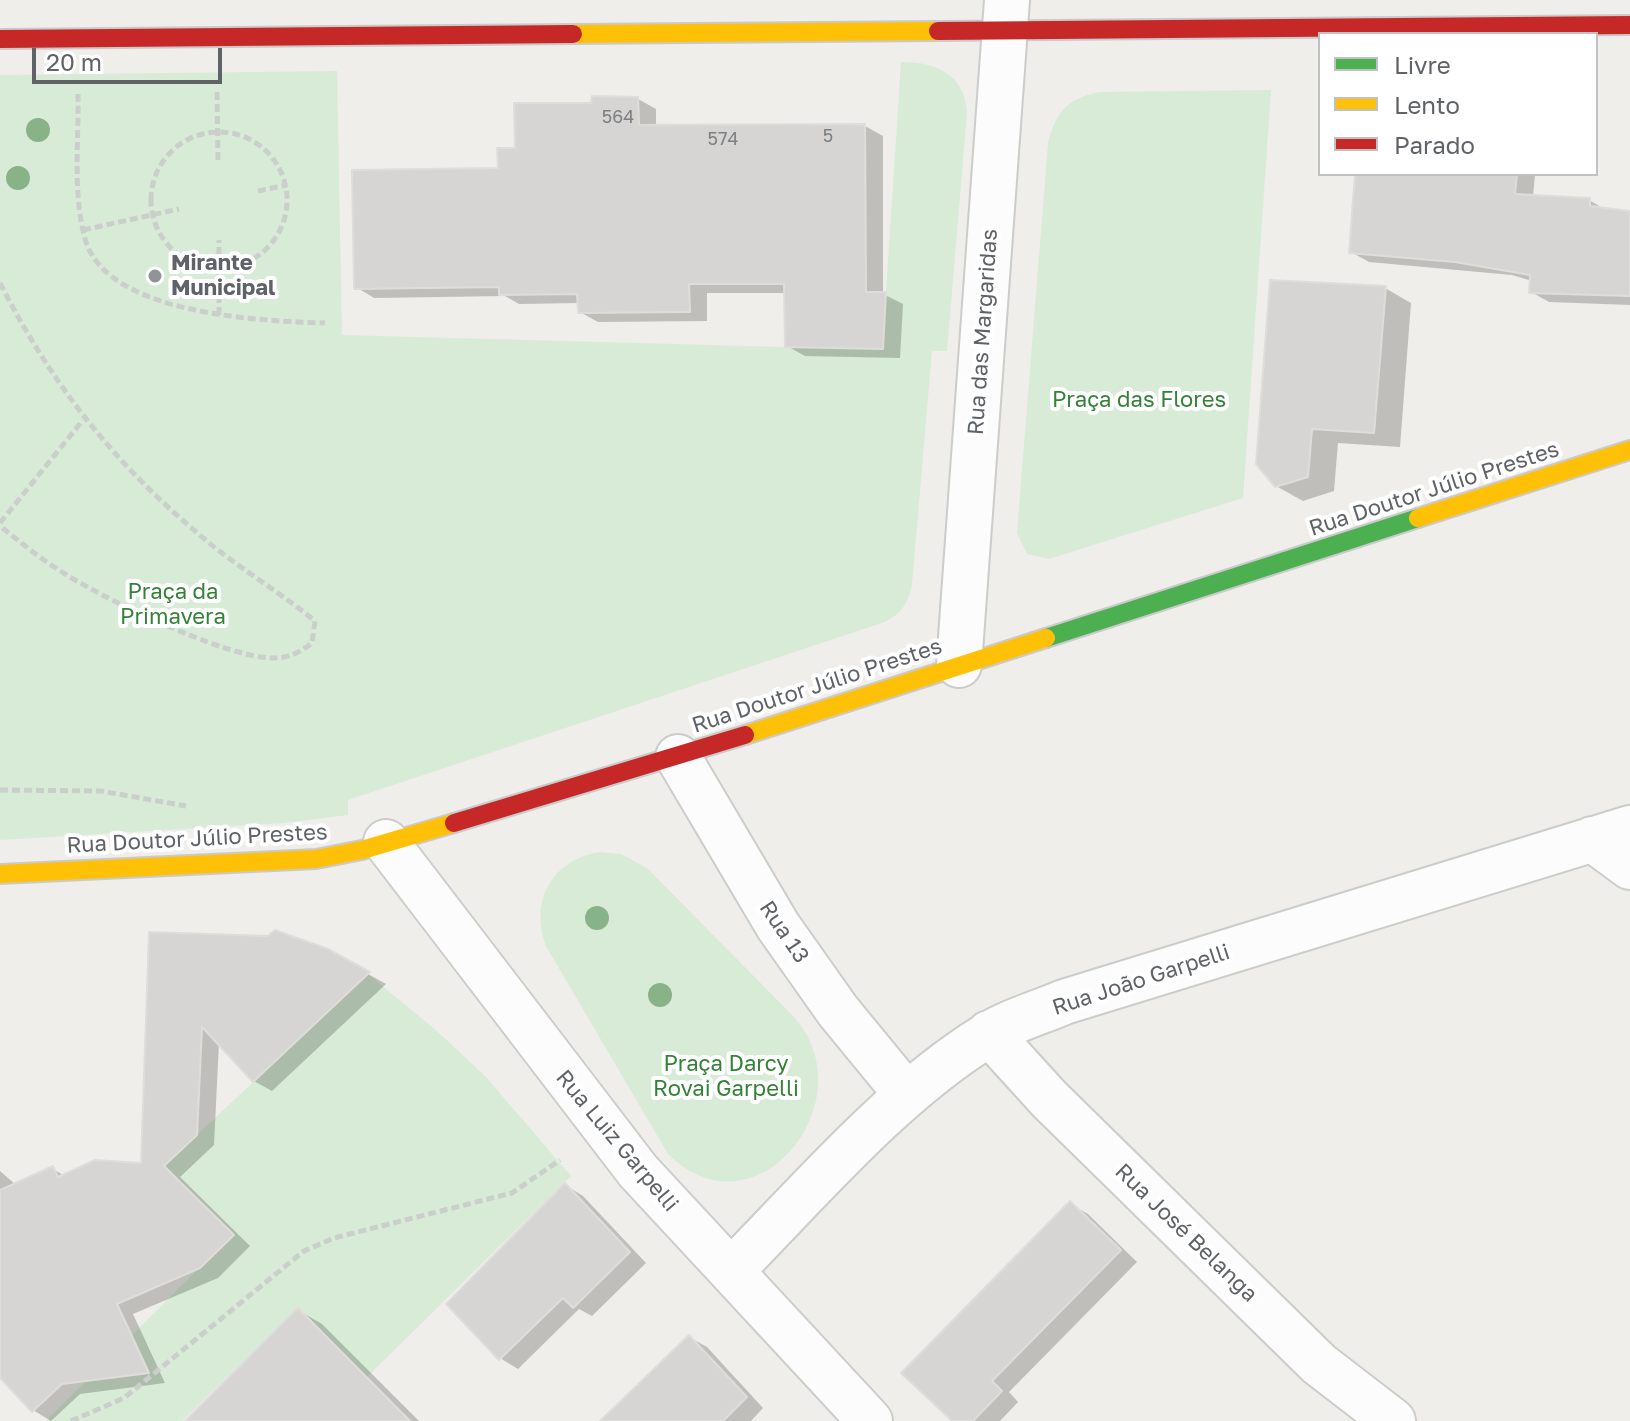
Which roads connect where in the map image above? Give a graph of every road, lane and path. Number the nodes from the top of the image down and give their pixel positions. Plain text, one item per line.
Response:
1 (1585, 13) edge
2 (1006, 15) edge
3 (1630, 25) edge
4 (0, 39) edge
5 (217, 83) dead end
6 (78, 85) dead end
7 (217, 132) junction
8 (218, 160) dead end
9 (287, 185) junction
10 (258, 191) dead end
11 (179, 209) dead end
12 (151, 215) junction
13 (83, 230) junction
14 (219, 240) dead end
15 (220, 269) junction
16 (0, 283) edge
17 (219, 315) junction
18 (325, 323) dead end
19 (83, 420) junction
20 (1630, 450) edge
21 (0, 525) edge
22 (959, 665) junction
23 (678, 757) junction
24 (0, 790) edge
25 (1611, 834) edge
26 (386, 842) junction
27 (222, 863) junction
28 (1630, 867) edge
29 (0, 874) edge
30 (989, 1033) junction
31 (907, 1095) junction
32 (600, 1125) junction
33 (731, 1271) junction
34 (71, 1421) edge
35 (870, 1421) edge
36 (1393, 1421) edge

1 - 2 street
1 - 3 street
2 - 4 street
2 - 22 street, Rua das Margaridas
5 - 7 path
6 - 13 path
7 - 8 path
7 - 9 path
7 - 12 path
9 - 10 path
9 - 15 path
11 - 12 path
12 - 13 path
12 - 15 path
13 - 17 path
14 - 15 path
15 - 17 path
16 - 19 path
17 - 18 path
19 - 21 path
19 - 21 path
20 - 22 street, Rua Doutor Júlio Prestes
22 - 23 street, Rua Doutor Júlio Prestes
23 - 26 street, Rua Doutor Júlio Prestes
23 - 31 street, Rua 13
24 - 27 path
25 - 28 street
25 - 30 street, Rua João Garpelli
26 - 27 street, Rua Doutor Júlio Prestes
26 - 32 street, Rua Luiz Garpelli
27 - 29 street, Rua Doutor Júlio Prestes
30 - 31 street, Rua João Garpelli
30 - 36 street, Rua José Belanga
31 - 33 street, Rua João Garpelli
32 - 33 street, Rua Luiz Garpelli
32 - 34 path
33 - 35 street, Rua Luiz Garpelli

